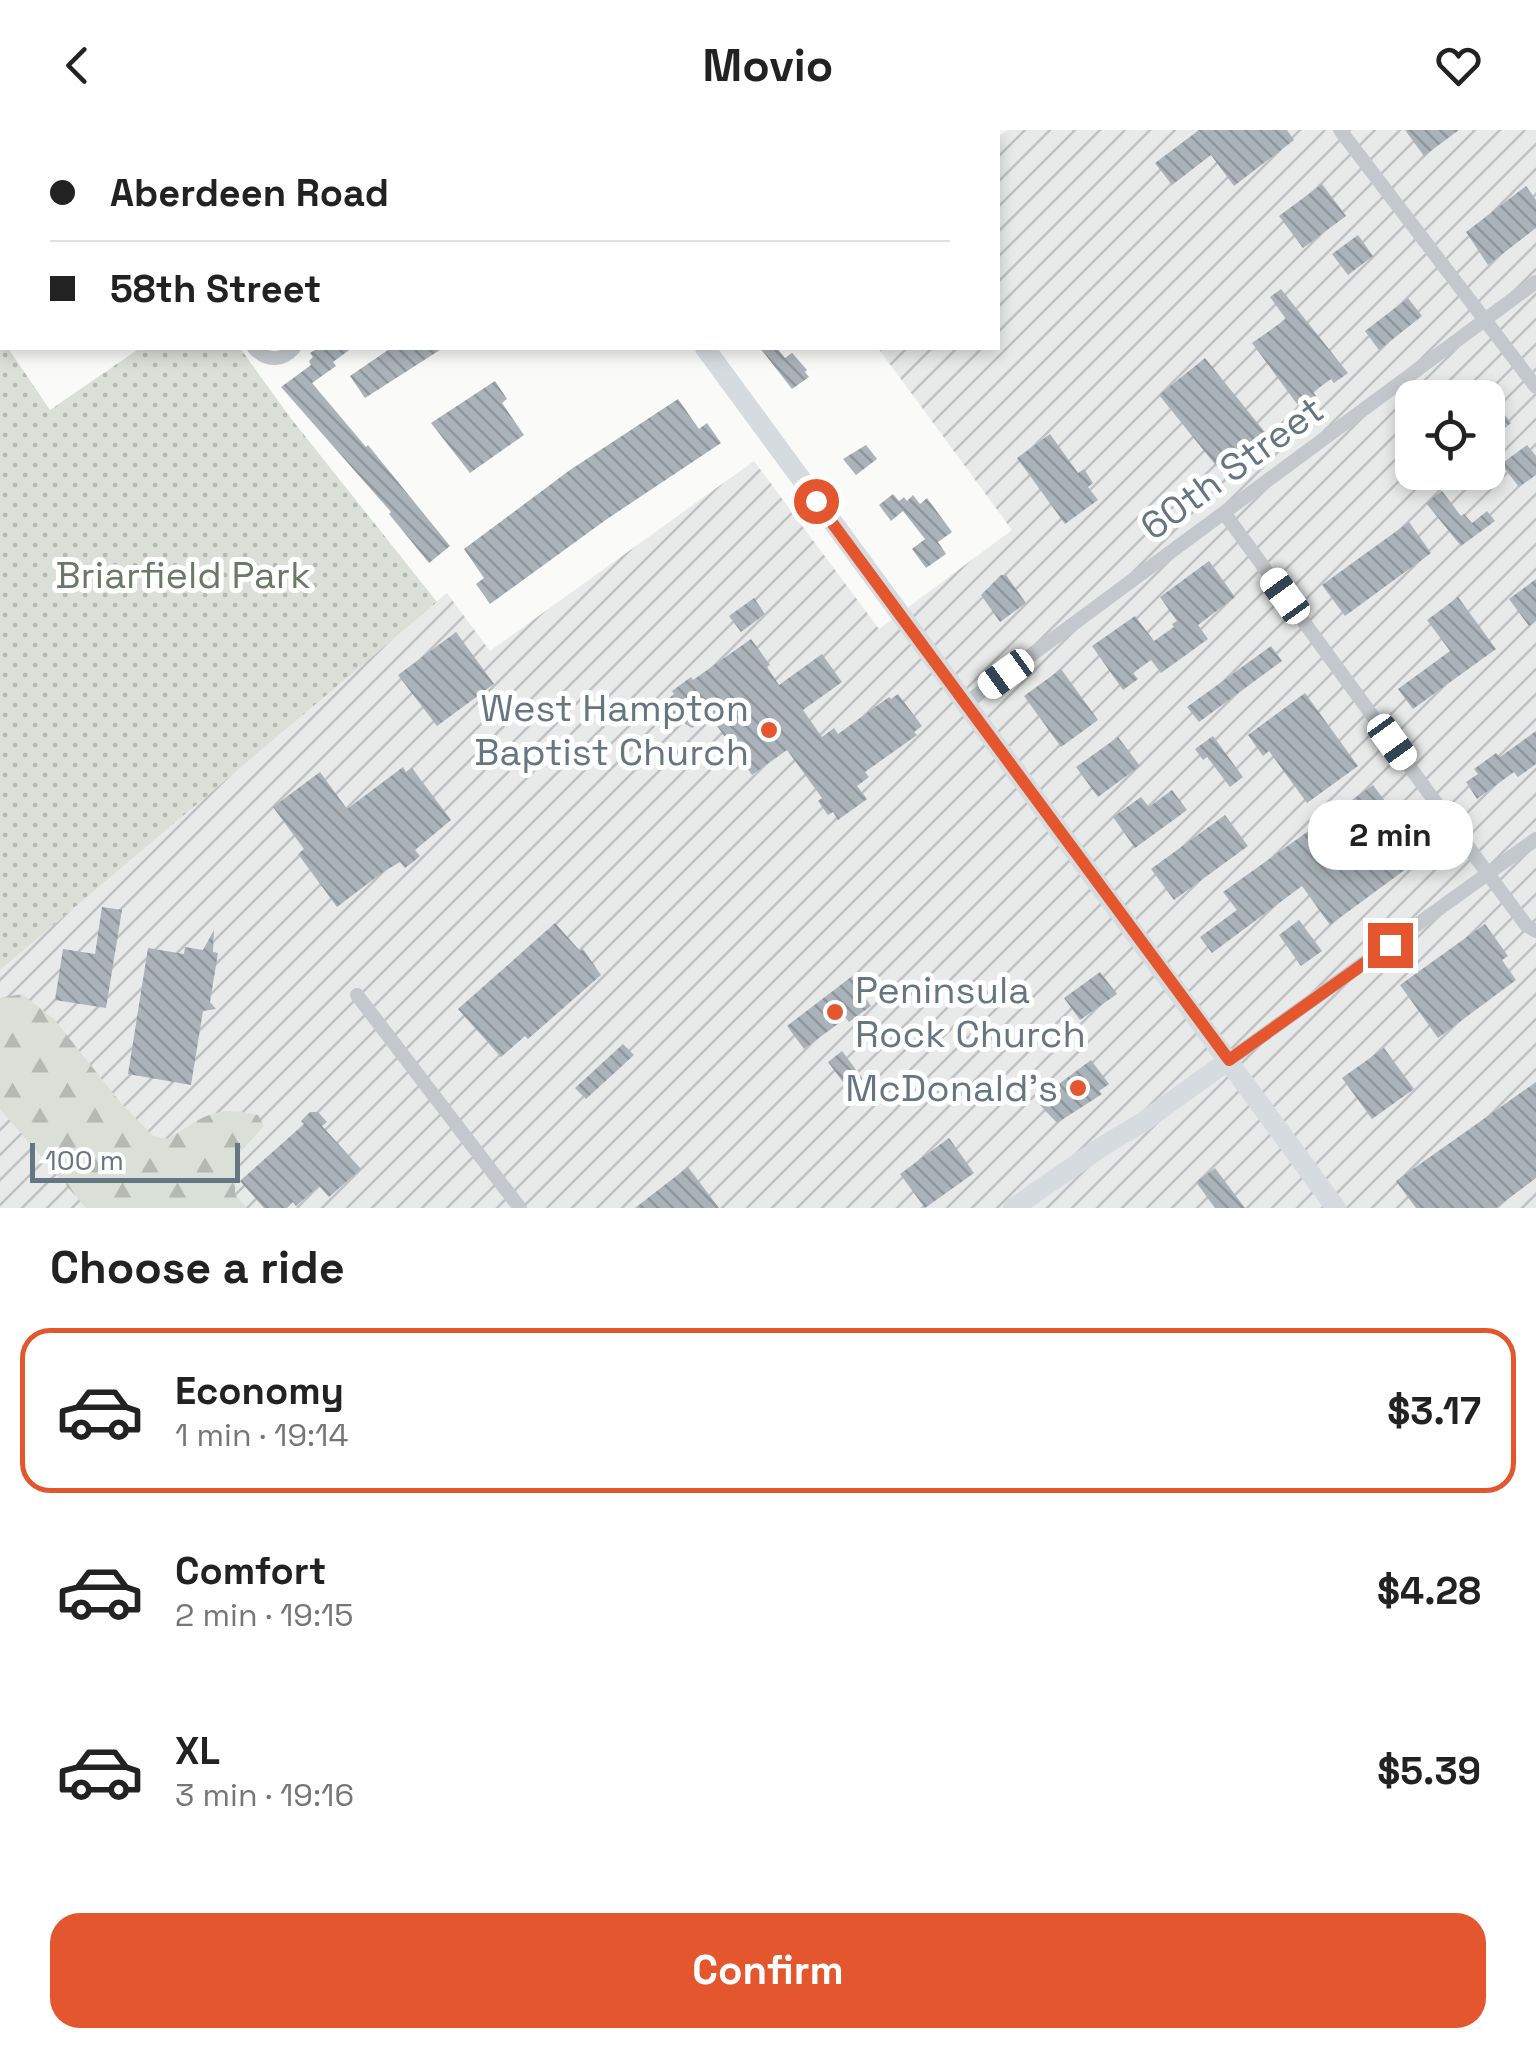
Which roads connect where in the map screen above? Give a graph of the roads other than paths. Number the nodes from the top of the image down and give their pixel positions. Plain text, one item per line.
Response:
1 (1340, 130) edge
2 (1536, 282) edge
3 (1486, 320) junction
4 (256, 350) edge
5 (292, 350) edge
6 (706, 350) edge
7 (1536, 387) edge
8 (1225, 514) junction
9 (965, 704) junction
10 (1536, 839) edge
11 (1488, 874) junction
12 (1536, 931) edge
13 (357, 995) dead end
14 (1229, 1060) junction
15 (520, 1208) edge
16 (1013, 1208) edge
17 (1336, 1208) edge

1 - 3 street
2 - 3 street, 60th Street
3 - 7 street
3 - 8 street, 60th Street
4 - 5 street
6 - 9 main road
8 - 9 street, 60th Street
8 - 11 street
9 - 14 main road
10 - 11 street
11 - 12 street
11 - 14 street
13 - 15 street
14 - 16 main road
14 - 17 main road

